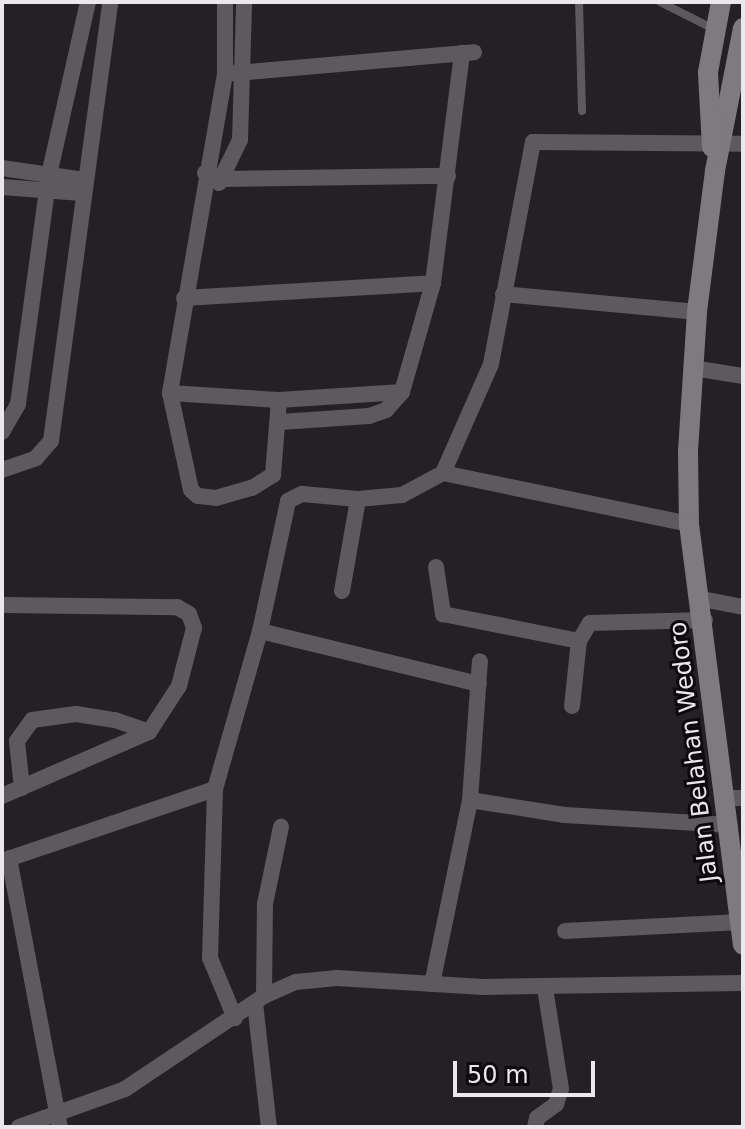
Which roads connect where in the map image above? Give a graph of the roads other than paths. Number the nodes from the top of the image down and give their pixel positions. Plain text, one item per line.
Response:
1 (88, 2) edge
2 (110, 2) edge
3 (225, 2) edge
4 (244, 2) edge
5 (579, 2) edge
6 (660, 2) edge
7 (721, 2) edge
8 (743, 28) edge
9 (715, 30) junction
10 (225, 74) junction
11 (245, 74) junction
12 (717, 104) junction
13 (582, 111) dead end
14 (716, 140) junction
15 (743, 144) edge
16 (2, 168) edge
17 (205, 173) junction
18 (448, 176) junction
19 (224, 179) junction
20 (49, 183) junction
21 (83, 186) junction
22 (2, 187) edge
23 (206, 195) junction
24 (433, 283) junction
25 (503, 294) junction
26 (184, 298) junction
27 (697, 312) junction
28 (693, 368) junction
29 (743, 376) edge
30 (402, 392) junction
31 (170, 393) junction
32 (279, 400) junction
33 (280, 422) junction
34 (2, 432) edge
35 (2, 470) edge
36 (443, 473) junction
37 (358, 499) junction
38 (689, 524) junction
39 (436, 567) dead end
40 (342, 591) dead end
41 (2, 605) edge
42 (743, 607) edge
43 (703, 609) junction
44 (260, 631) junction
45 (579, 641) junction
46 (480, 661) dead end
47 (479, 684) junction
48 (572, 706) dead end
49 (149, 732) junction
50 (22, 788) junction
51 (215, 789) junction
52 (2, 796) edge
53 (735, 798) edge
54 (470, 800) junction
55 (730, 825) junction
56 (281, 827) dead end
57 (5, 860) edge
58 (740, 885) edge
59 (741, 922) junction
60 (565, 931) dead end
61 (743, 945) edge
62 (743, 983) edge
63 (432, 984) junction
64 (545, 988) junction
65 (260, 999) junction
66 (235, 1018) junction
67 (59, 1121) edge
68 (19, 1127) edge
69 (269, 1127) edge
70 (535, 1127) edge

1 - 20 street
2 - 21 street
3 - 10 street
4 - 11 street
5 - 13 lane
6 - 9 lane
7 - 9 street, Jalan Belahan Wedoro
8 - 12 street, Jalan Belahan Wedoro
9 - 12 street, Jalan Belahan Wedoro
10 - 11 street
10 - 17 street
11 - 18 street
11 - 19 street
12 - 14 street, Jalan Belahan Wedoro
14 - 15 street
14 - 25 street
14 - 27 street, Jalan Belahan Wedoro
16 - 20 street
17 - 19 street
17 - 23 street
18 - 19 street
18 - 24 street
19 - 23 street
20 - 21 street
20 - 22 street
20 - 34 street
21 - 35 street
23 - 26 street
24 - 26 street
24 - 30 street
25 - 27 street
25 - 36 street
26 - 31 street
27 - 28 street, Jalan Belahan Wedoro
28 - 29 street
28 - 38 street, Jalan Belahan Wedoro
30 - 32 street
30 - 33 street
31 - 32 street
31 - 33 street
32 - 33 street
36 - 37 street
36 - 38 street
37 - 40 street
37 - 44 street
38 - 43 street, Jalan Belahan Wedoro
39 - 45 street
41 - 49 street
42 - 43 street
43 - 45 street
43 - 53 street, Jalan Belahan Wedoro
44 - 47 street
44 - 51 street
45 - 48 street
46 - 47 street
47 - 54 street
49 - 50 street
49 - 50 street
50 - 52 street
51 - 57 street
51 - 66 street
53 - 55 street, Jalan Belahan Wedoro
54 - 55 street
54 - 63 street
55 - 58 street, Jalan Belahan Wedoro
56 - 65 street
57 - 67 street
58 - 59 street, Jalan Belahan Wedoro
59 - 60 street
59 - 61 street, Jalan Belahan Wedoro
62 - 64 street
63 - 64 street
63 - 65 street
64 - 70 street
65 - 66 street
65 - 69 street
66 - 67 street
67 - 68 street

